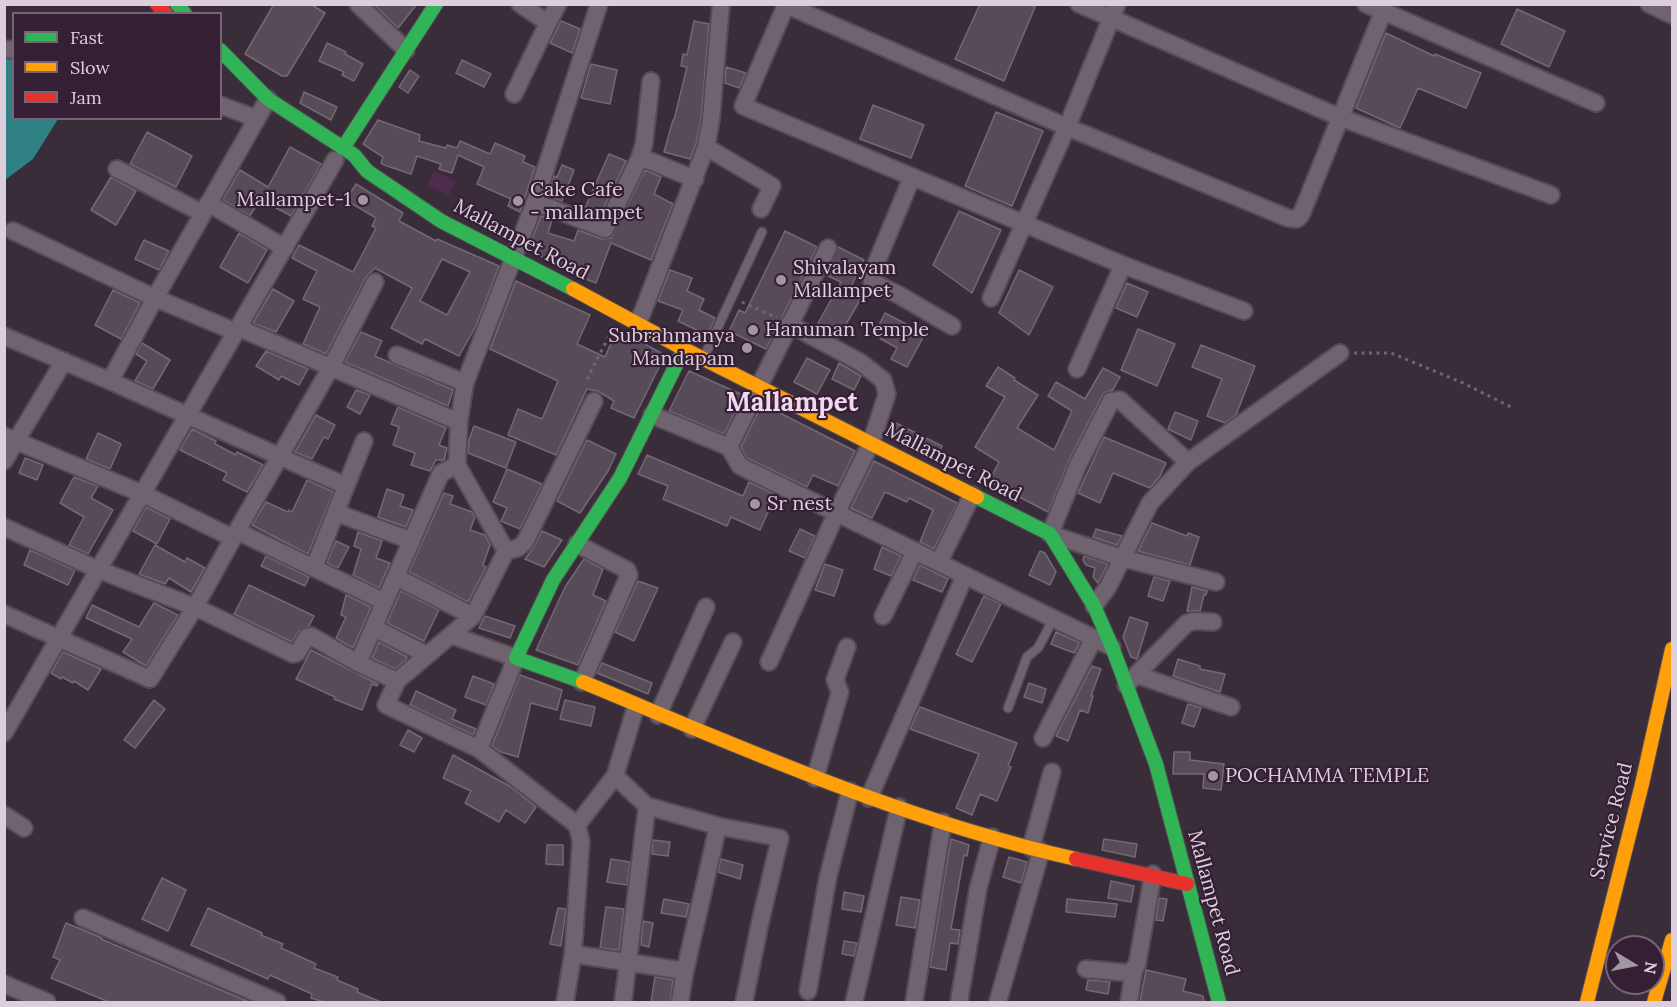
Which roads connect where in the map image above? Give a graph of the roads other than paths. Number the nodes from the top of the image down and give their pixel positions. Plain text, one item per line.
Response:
1 (358, 4) edge
2 (436, 4) edge
3 (520, 4) edge
4 (558, 4) edge
5 (599, 4) edge
6 (721, 4) edge
7 (1079, 4) edge
8 (1366, 4) edge
9 (1649, 4) edge
10 (785, 5) edge
11 (1114, 12) edge
12 (1383, 12) junction
13 (1672, 15) edge
14 (548, 23) junction
15 (406, 50) junction
16 (222, 53) edge
17 (222, 71) edge
18 (651, 81) dead end
19 (514, 94) dead end
20 (1596, 103) dead end
21 (222, 105) edge
22 (258, 107) junction
23 (1339, 117) junction
24 (1067, 127) junction
25 (706, 147) junction
26 (335, 154) junction
27 (640, 157) junction
28 (117, 169) dead end
29 (912, 177) junction
30 (695, 179) junction
31 (1551, 195) dead end
32 (536, 202) junction
33 (205, 208) junction
34 (761, 209) dead end
35 (1023, 224) junction
36 (13, 231) dead end
37 (762, 232) dead end
38 (285, 248) junction
39 (828, 248) dead end
40 (515, 258) junction
41 (1123, 265) junction
42 (375, 282) dead end
43 (155, 298) junction
44 (991, 298) dead end
45 (1244, 311) dead end
46 (638, 324) junction
47 (789, 324) junction
48 (952, 327) dead end
49 (238, 330) junction
50 (4, 336) edge
51 (684, 349) junction
52 (1340, 353) road end
53 (397, 355) dead end
54 (703, 358) junction
55 (64, 361) junction
56 (330, 367) junction
57 (1077, 369) dead end
58 (110, 381) junction
59 (465, 382) junction
60 (758, 386) junction
61 (594, 401) dead end
62 (651, 415) junction
63 (188, 416) junction
64 (459, 422) junction
65 (10, 439) edge
66 (364, 441) dead end
67 (871, 443) junction
68 (729, 447) junction
69 (279, 456) junction
70 (4, 461) edge
71 (1188, 462) junction
72 (457, 465) junction
73 (345, 486) junction
74 (143, 494) junction
75 (972, 495) junction
76 (337, 513) junction
77 (837, 513) junction
78 (4, 527) edge
79 (1050, 534) junction
80 (235, 535) junction
81 (412, 541) junction
82 (577, 544) junction
83 (506, 551) junction
84 (915, 551) junction
85 (1122, 558) junction
86 (939, 562) junction
87 (314, 568) junction
88 (99, 570) junction
89 (965, 575) junction
90 (396, 577) junction
91 (1216, 582) dead end
92 (385, 602) junction
93 (1094, 606) junction
94 (195, 607) junction
95 (705, 607) dead end
96 (4, 614) edge
97 (473, 616) junction
98 (883, 616) dead end
99 (1054, 618) junction
100 (1213, 622) dead end
101 (374, 628) junction
102 (451, 635) junction
103 (60, 637) junction
104 (1094, 638) junction
105 (733, 642) dead end
106 (847, 647) dead end
107 (1112, 647) junction
108 (1672, 649) edge
109 (428, 655) junction
110 (516, 658) junction
111 (769, 662) dead end
112 (358, 663) junction
113 (1131, 680) junction
114 (397, 681) junction
115 (582, 682) junction
116 (636, 706) junction
117 (1231, 706) dead end
118 (1008, 708) dead end
119 (658, 715) junction
120 (692, 729) junction
121 (4, 733) edge
122 (1043, 738) dead end
123 (479, 749) junction
124 (1052, 772) dead end
125 (615, 776) junction
126 (815, 778) junction
127 (850, 791) junction
128 (869, 798) junction
129 (647, 806) junction
130 (898, 807) junction
131 (4, 815) edge
132 (943, 822) junction
133 (577, 825) junction
134 (718, 826) junction
135 (24, 828) dead end
136 (992, 837) junction
137 (1036, 850) junction
138 (1153, 874) junction
139 (1187, 884) junction
140 (83, 918) dead end
141 (1672, 940) edge
142 (573, 954) junction
143 (628, 962) junction
144 (1086, 969) dead end
145 (1134, 970) junction
146 (685, 971) junction
147 (4, 984) edge
148 (807, 991) dead end
149 (998, 1001) edge
150 (47, 1002) edge
151 (273, 1002) edge
152 (565, 1002) edge
153 (623, 1002) edge
154 (681, 1002) edge
155 (744, 1002) edge
156 (854, 1002) edge
157 (914, 1002) edge
158 (959, 1002) edge
159 (1129, 1002) edge
160 (1220, 1002) edge
161 (1587, 1002) edge
162 (1654, 1002) edge

1 - 15 street
2 - 15 main road
3 - 14 street
4 - 14 street
5 - 32 street
6 - 25 street
7 - 11 street
8 - 12 street
9 - 13 street
10 - 24 street
10 - 29 street
11 - 23 street
11 - 24 street
12 - 20 street
12 - 23 street
14 - 19 street
15 - 26 main road
16 - 22 main road, Mallampet Road
17 - 22 main road, Mallampet Road
18 - 27 street
21 - 22 street
22 - 26 main road, Mallampet Road
22 - 33 street
23 - 24 street
23 - 31 street
24 - 35 street
25 - 30 street
25 - 34 street
26 - 38 street
26 - 40 main road, Mallampet Road
27 - 30 street
27 - 32 street
28 - 33 street
29 - 35 street
29 - 48 street
30 - 46 street
32 - 40 street
33 - 38 street
33 - 43 street
35 - 41 street
35 - 44 street
36 - 43 street
37 - 54 lane
38 - 49 street
39 - 47 street
40 - 46 main road, Mallampet Road
40 - 59 street
41 - 45 street
41 - 57 street
42 - 56 street
43 - 49 street
43 - 58 street
46 - 51 main road, Mallampet Road
47 - 60 street
47 - 67 street
49 - 56 street
49 - 63 street
50 - 55 street
51 - 54 main road, Mallampet Road
51 - 62 main road
52 - 71 street
53 - 59 street
54 - 60 main road, Mallampet Road
55 - 58 street
55 - 65 street
56 - 64 street
56 - 69 street
58 - 63 street
59 - 64 street
60 - 67 main road, Mallampet Road
60 - 68 street
61 - 83 street
62 - 68 street
62 - 82 main road
63 - 69 street
63 - 74 street
64 - 72 street
65 - 70 street
65 - 74 street
66 - 73 street
67 - 75 main road, Mallampet Road
67 - 77 street
68 - 77 street
69 - 73 street
69 - 80 street
71 - 79 street
71 - 85 street
72 - 81 street
72 - 83 street
73 - 76 street
74 - 80 street
74 - 88 street
75 - 79 main road, Mallampet Road
75 - 86 street
76 - 81 street
76 - 87 street
77 - 84 street
77 - 111 street
78 - 88 street
79 - 85 street
79 - 93 main road, Mallampet Road
80 - 87 street
80 - 94 street
81 - 90 street
82 - 110 main road
82 - 115 street
83 - 97 street
84 - 86 street
84 - 98 street
85 - 91 street
85 - 93 street
86 - 89 street
87 - 92 street
88 - 94 street
88 - 103 street
89 - 99 street
89 - 128 street
90 - 92 street
90 - 97 street
92 - 101 street
93 - 107 main road, Mallampet Road
94 - 103 street
94 - 112 street
95 - 119 street
96 - 103 street
97 - 102 street
99 - 104 street
99 - 118 lane
100 - 113 street
101 - 109 street
101 - 112 street
102 - 109 street
102 - 110 street
103 - 121 street
104 - 107 street
104 - 122 street
105 - 120 street
106 - 126 street
107 - 113 main road, Mallampet Road
108 - 161 main road, Service Road
109 - 114 street
110 - 115 main road
110 - 123 street
112 - 114 street
113 - 117 street
113 - 139 main road, Mallampet Road
114 - 123 street
115 - 116 main road
116 - 119 main road
116 - 125 street
119 - 120 main road
120 - 126 main road
123 - 133 street
124 - 137 street
125 - 129 street
125 - 133 street
126 - 127 main road
127 - 128 main road
127 - 148 street
128 - 130 main road
129 - 134 street
129 - 143 street
130 - 132 main road
130 - 156 street
131 - 135 street
132 - 136 main road
132 - 157 street
133 - 142 street
134 - 146 street
134 - 155 street
136 - 137 main road
136 - 158 street
137 - 138 main road
137 - 149 street
138 - 139 main road
138 - 145 street
139 - 160 main road, Mallampet Road
140 - 151 street
141 - 162 main road
142 - 143 street
142 - 152 street
143 - 146 street
143 - 153 street
144 - 145 street
145 - 159 street
146 - 154 street
147 - 150 street

